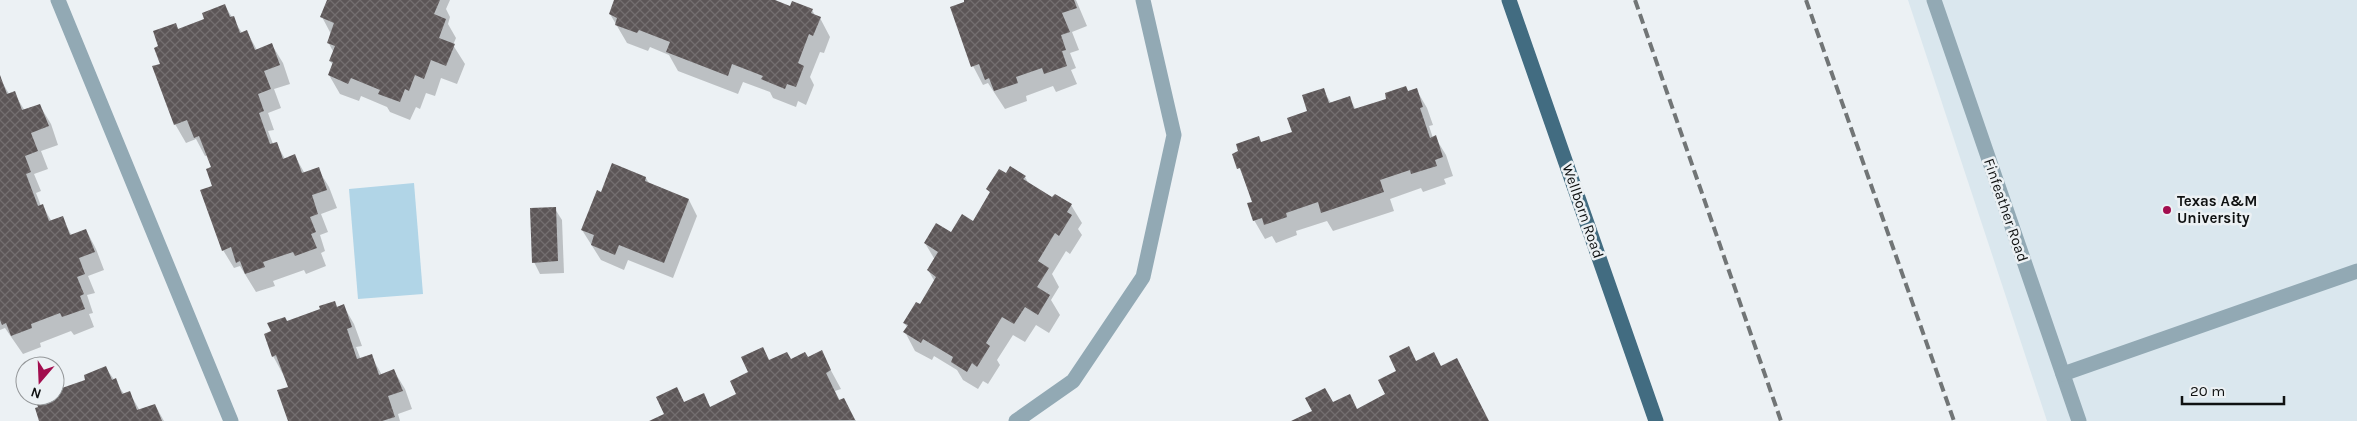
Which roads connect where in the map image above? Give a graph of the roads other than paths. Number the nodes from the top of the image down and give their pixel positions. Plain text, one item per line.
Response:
1 (58, 0) edge
2 (1143, 0) edge
3 (1509, 0) edge
4 (1934, 0) edge
5 (2357, 271) edge
6 (2063, 374) junction
7 (231, 421) edge
8 (1016, 421) edge
9 (1656, 421) edge
10 (2079, 421) edge

1 - 7 street
2 - 8 street
3 - 9 main road, Wellborn Road
4 - 6 street, Finfeather Road
5 - 6 street
6 - 10 street, Finfeather Road

